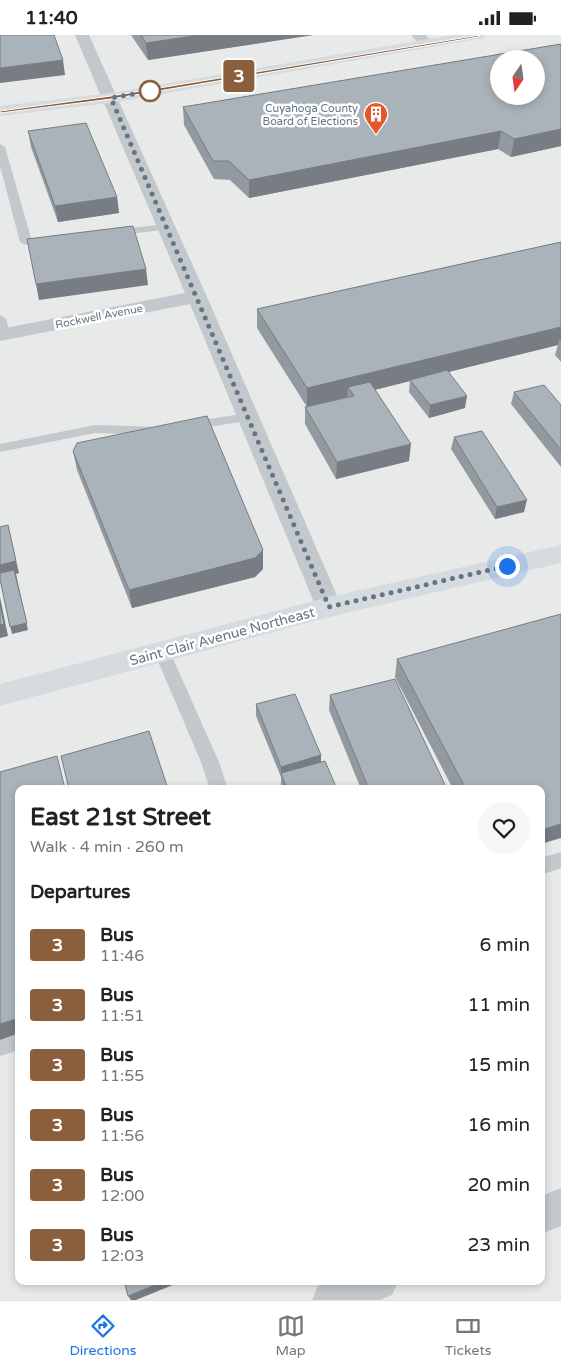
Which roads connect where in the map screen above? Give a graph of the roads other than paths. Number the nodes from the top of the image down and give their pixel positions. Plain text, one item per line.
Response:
1 (82, 35) edge
2 (478, 35) edge
3 (422, 39) edge
4 (111, 98) junction
5 (0, 111) edge
6 (0, 147) edge
7 (167, 227) junction
8 (99, 235) edge
9 (63, 239) edge
10 (198, 297) junction
11 (1, 330) edge
12 (248, 417) junction
13 (0, 448) edge
14 (561, 554) edge
15 (329, 607) junction
16 (162, 652) junction
17 (0, 695) edge
18 (218, 785) edge
19 (561, 860) edge
20 (545, 866) edge
21 (15, 1041) edge
22 (0, 1046) edge
23 (561, 1207) edge
24 (545, 1213) edge
25 (368, 1285) edge
26 (332, 1300) edge

1 - 4 street
2 - 3 main road
3 - 4 main road
4 - 5 main road
4 - 7 street
6 - 9 lane
7 - 8 lane
7 - 10 street
10 - 11 street, Rockwell Avenue
10 - 12 street
12 - 13 lane
12 - 15 street
14 - 15 main road, Saint Clair Avenue Northeast
15 - 16 main road, Saint Clair Avenue Northeast
16 - 17 main road, Saint Clair Avenue Northeast
16 - 18 lane
19 - 20 lane
21 - 22 lane
23 - 24 street
25 - 26 street

